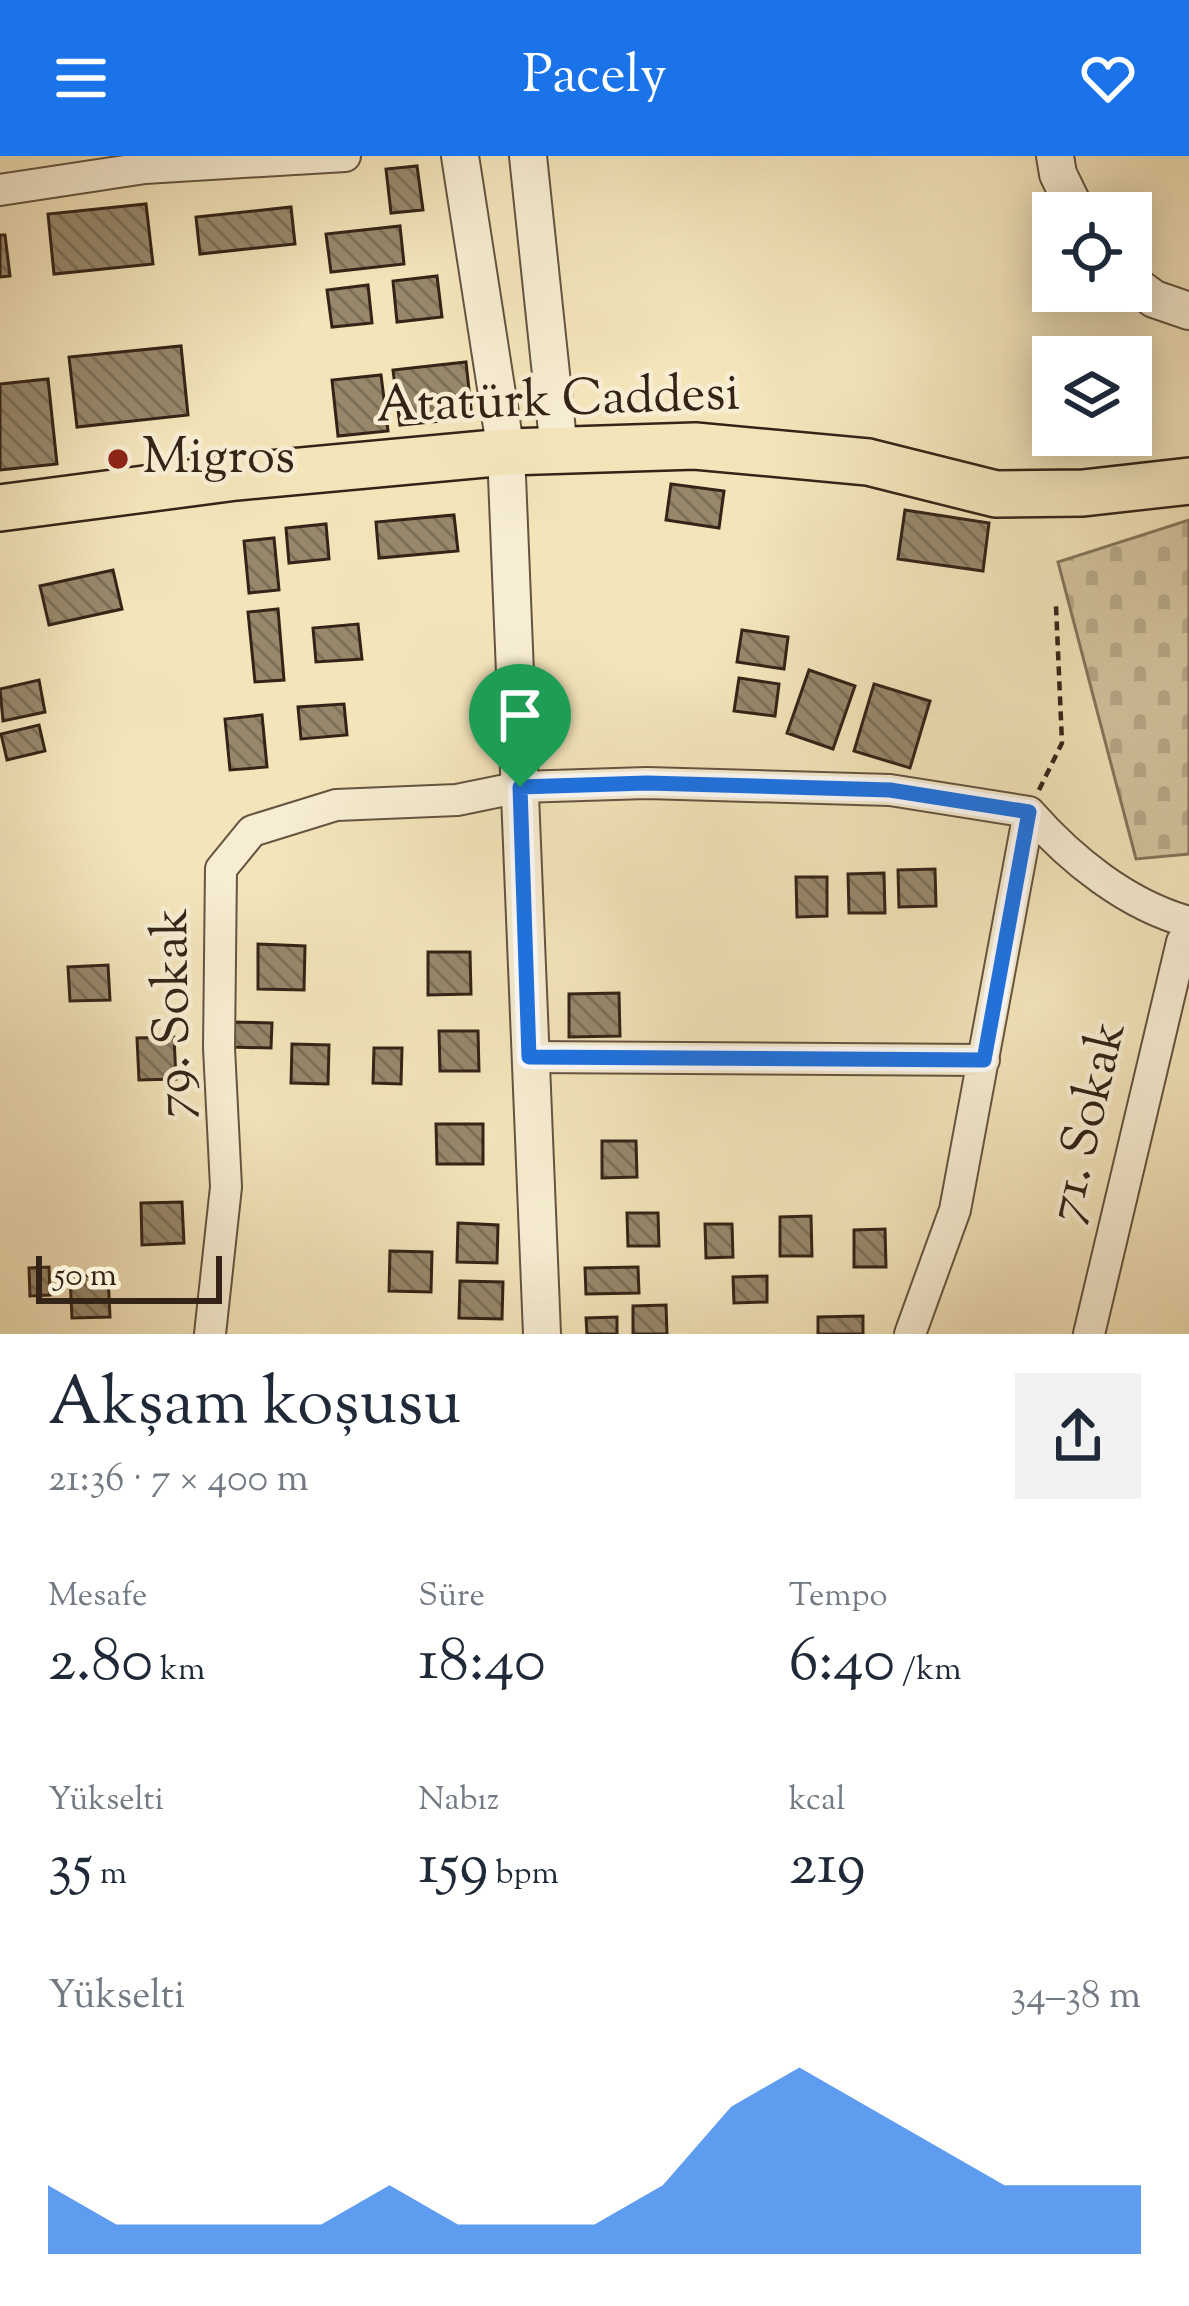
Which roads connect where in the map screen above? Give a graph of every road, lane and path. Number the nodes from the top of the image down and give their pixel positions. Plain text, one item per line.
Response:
1 (345, 156) edge
2 (460, 156) edge
3 (528, 156) edge
4 (1055, 156) edge
5 (144, 162) edge
6 (0, 190) edge
7 (1067, 192) edge
8 (1152, 298) edge
9 (1189, 311) edge
10 (559, 450) junction
11 (506, 452) junction
12 (1189, 481) edge
13 (0, 508) edge
14 (1056, 606) dead end
15 (520, 787) junction
16 (1029, 812) junction
17 (1189, 922) edge
18 (1189, 937) edge
19 (529, 1057) junction
20 (984, 1060) junction
21 (210, 1334) edge
22 (542, 1334) edge
23 (910, 1334) edge
24 (1089, 1334) edge

1 - 5 street
2 - 11 street
3 - 10 street
4 - 7 street
5 - 6 street
8 - 9 street
10 - 11 main road, Atatürk Caddesi
10 - 12 main road, Atatürk Caddesi
11 - 13 main road, Atatürk Caddesi
11 - 15 street
14 - 16 path
15 - 16 street, 79. Sokak
15 - 19 street
15 - 21 street, 79. Sokak
16 - 17 street
16 - 20 street
18 - 24 street, 71. Sokak
19 - 20 street
19 - 22 street
20 - 23 street

